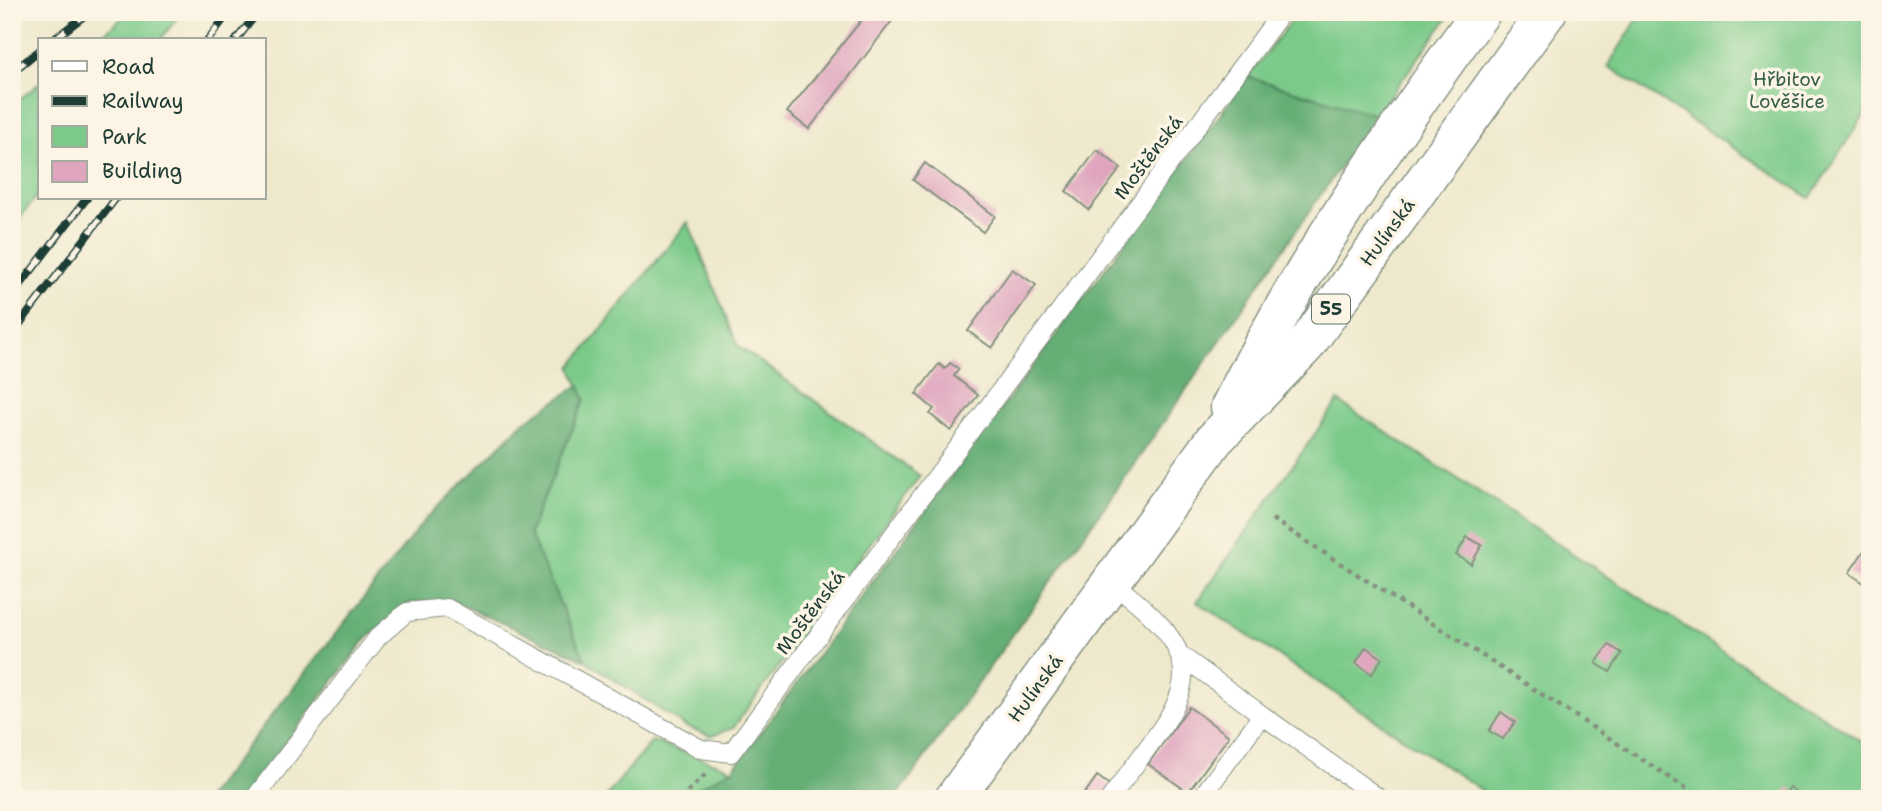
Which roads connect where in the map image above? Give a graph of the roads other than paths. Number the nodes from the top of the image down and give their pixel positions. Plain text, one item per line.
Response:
1 (1282, 12) edge
2 (1481, 12) edge
3 (1547, 12) edge
4 (1214, 440) junction
5 (1111, 582) junction
6 (1183, 657) junction
7 (1262, 715) junction
8 (254, 799) edge
9 (954, 799) edge
10 (1110, 799) edge
11 (1200, 799) edge
12 (1380, 799) edge

1 - 8 lane, Moštěnská
2 - 4 main road, Hulínská / 55
3 - 4 main road, Hulínská / 55
4 - 5 main road, Hulínská / 55
5 - 6 lane
5 - 9 main road, Hulínská / 55
6 - 7 lane
6 - 10 lane
7 - 11 lane
7 - 12 lane

